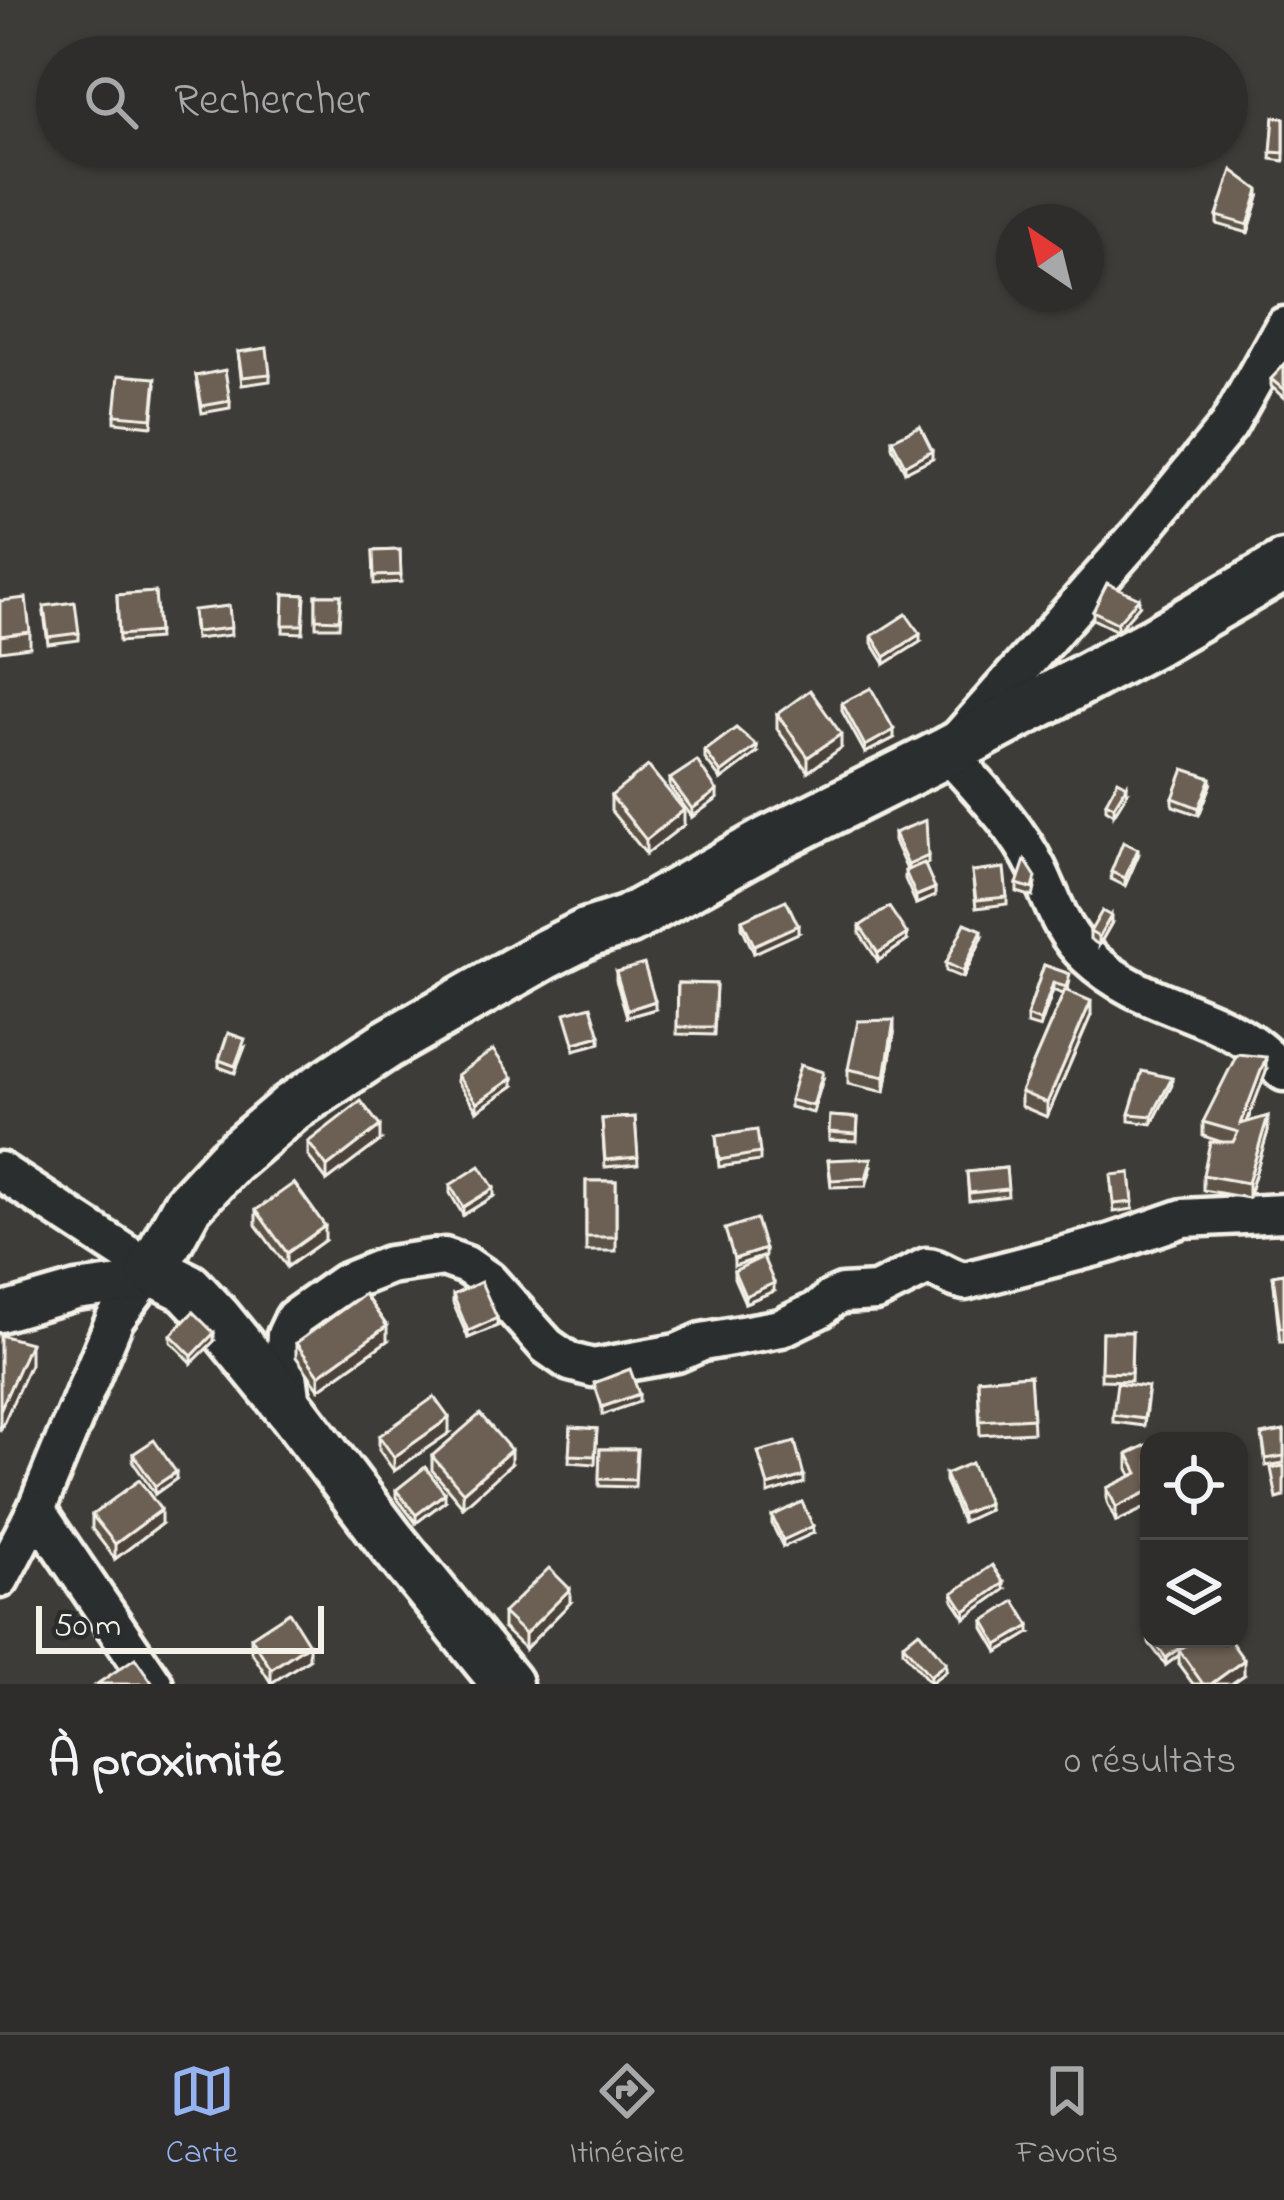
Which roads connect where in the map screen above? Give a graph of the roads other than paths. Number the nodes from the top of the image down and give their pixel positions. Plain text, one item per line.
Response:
1 (1284, 326) edge
2 (1284, 566) edge
3 (947, 752) junction
4 (1284, 1072) edge
5 (0, 1171) edge
6 (1284, 1213) edge
7 (148, 1276) junction
8 (0, 1313) edge
9 (293, 1412) junction
10 (36, 1510) junction
11 (0, 1579) edge
12 (154, 1684) edge
13 (507, 1684) edge

1 - 3 street
2 - 3 street
3 - 4 street
3 - 7 street
5 - 7 street
6 - 9 street
7 - 8 street
7 - 9 street
7 - 10 street
9 - 13 street
10 - 11 street
10 - 12 street

